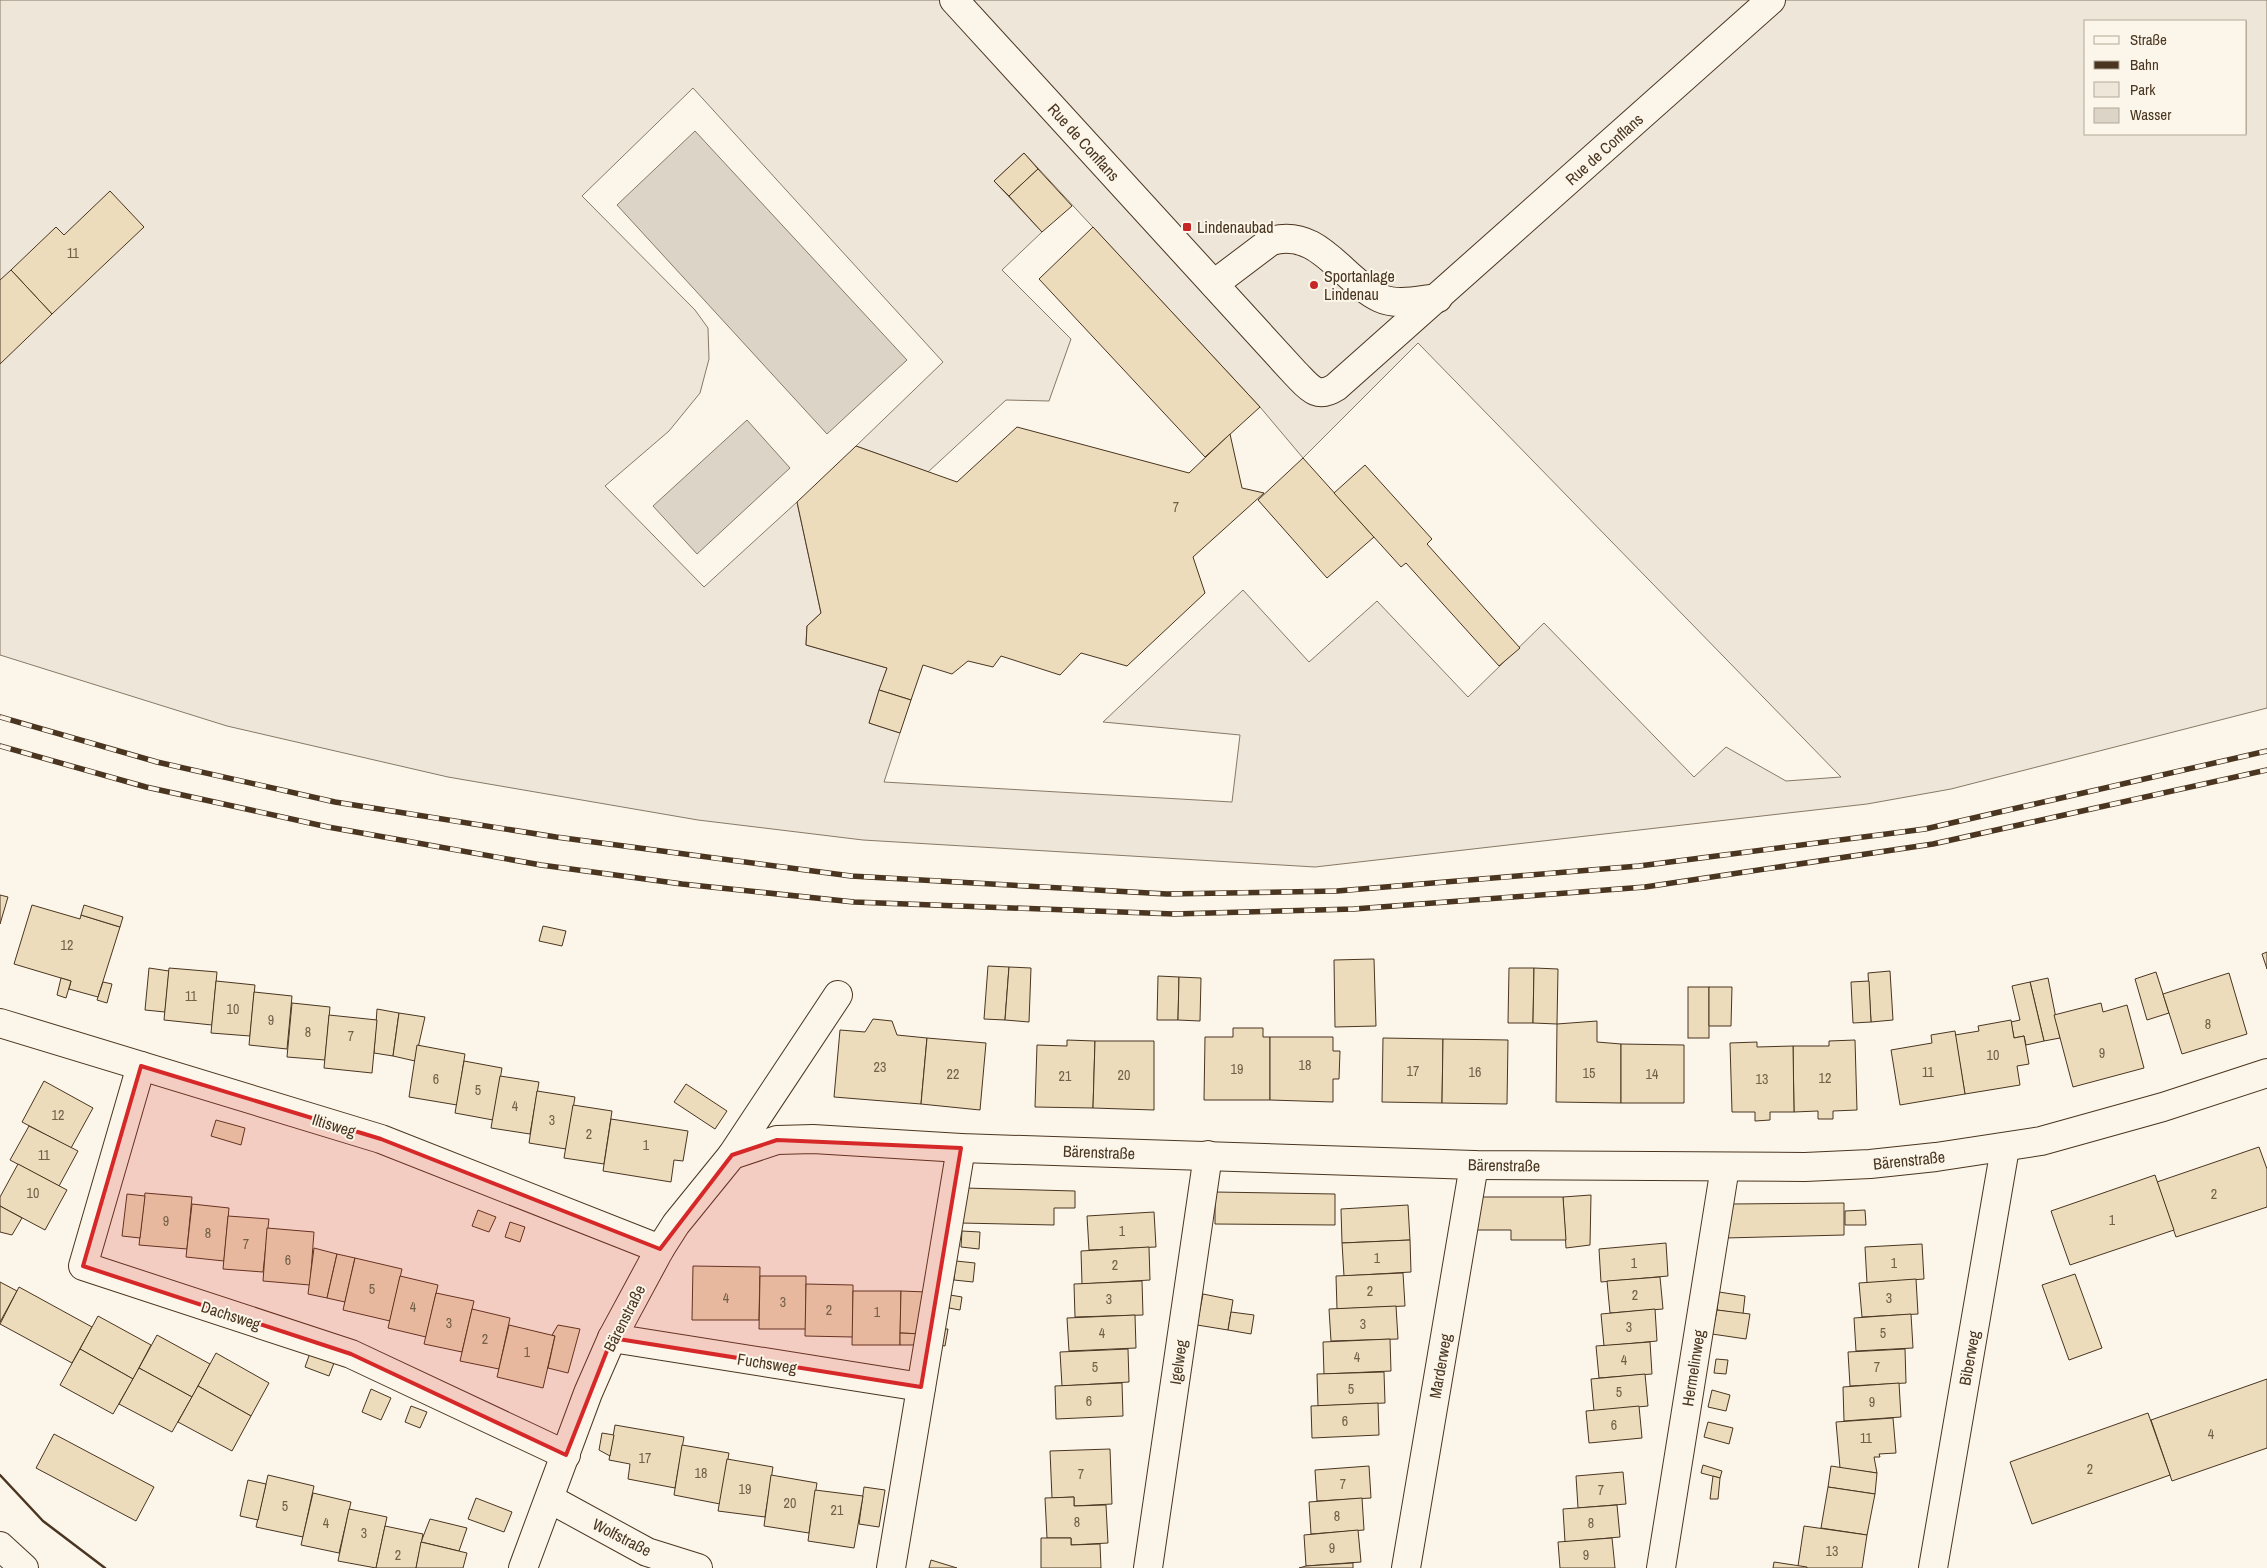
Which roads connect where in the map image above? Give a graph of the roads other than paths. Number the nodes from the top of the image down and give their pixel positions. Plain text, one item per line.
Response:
1 (954, 0) edge
2 (1771, 0) edge
3 (1214, 284) junction
4 (1438, 298) junction
5 (838, 995) dead end
6 (0, 1023) edge
7 (141, 1066) junction
8 (2267, 1073) edge
9 (961, 1148) junction
10 (2005, 1148) junction
11 (732, 1155) junction
12 (1208, 1155) junction
13 (1474, 1164) junction
14 (1725, 1167) junction
15 (660, 1249) junction
16 (612, 1338) junction
17 (921, 1387) junction
18 (566, 1455) junction
19 (550, 1499) junction
20 (0, 1546) edge
21 (24, 1568) edge
22 (523, 1568) edge
23 (698, 1568) edge
24 (890, 1568) edge
25 (1148, 1568) edge
26 (1406, 1568) edge
27 (1661, 1568) edge
28 (1933, 1568) edge

1 - 3 street, Rue de Conflans
2 - 4 street, Rue de Conflans
3 - 4 street
3 - 4 street, Rue de Conflans
5 - 11 street, Bärenstraße
6 - 7 street, Iltisweg
7 - 15 street, Iltisweg
7 - 18 street, Dachsweg
8 - 10 street, Bärenstraße
9 - 11 street, Bärenstraße
9 - 12 street, Bärenstraße
9 - 17 street
10 - 14 street, Bärenstraße
10 - 28 street, Biberweg
11 - 15 street, Bärenstraße
12 - 13 street, Bärenstraße
12 - 25 street, Igelweg
13 - 14 street, Bärenstraße
13 - 26 street, Marderweg
14 - 27 street, Hermelinweg
15 - 16 street, Bärenstraße
16 - 17 street, Fuchsweg
16 - 18 street, Bärenstraße
17 - 24 street
18 - 19 street, Bärenstraße
19 - 22 street, Bärenstraße
19 - 23 street, Wolfstraße
20 - 21 street

